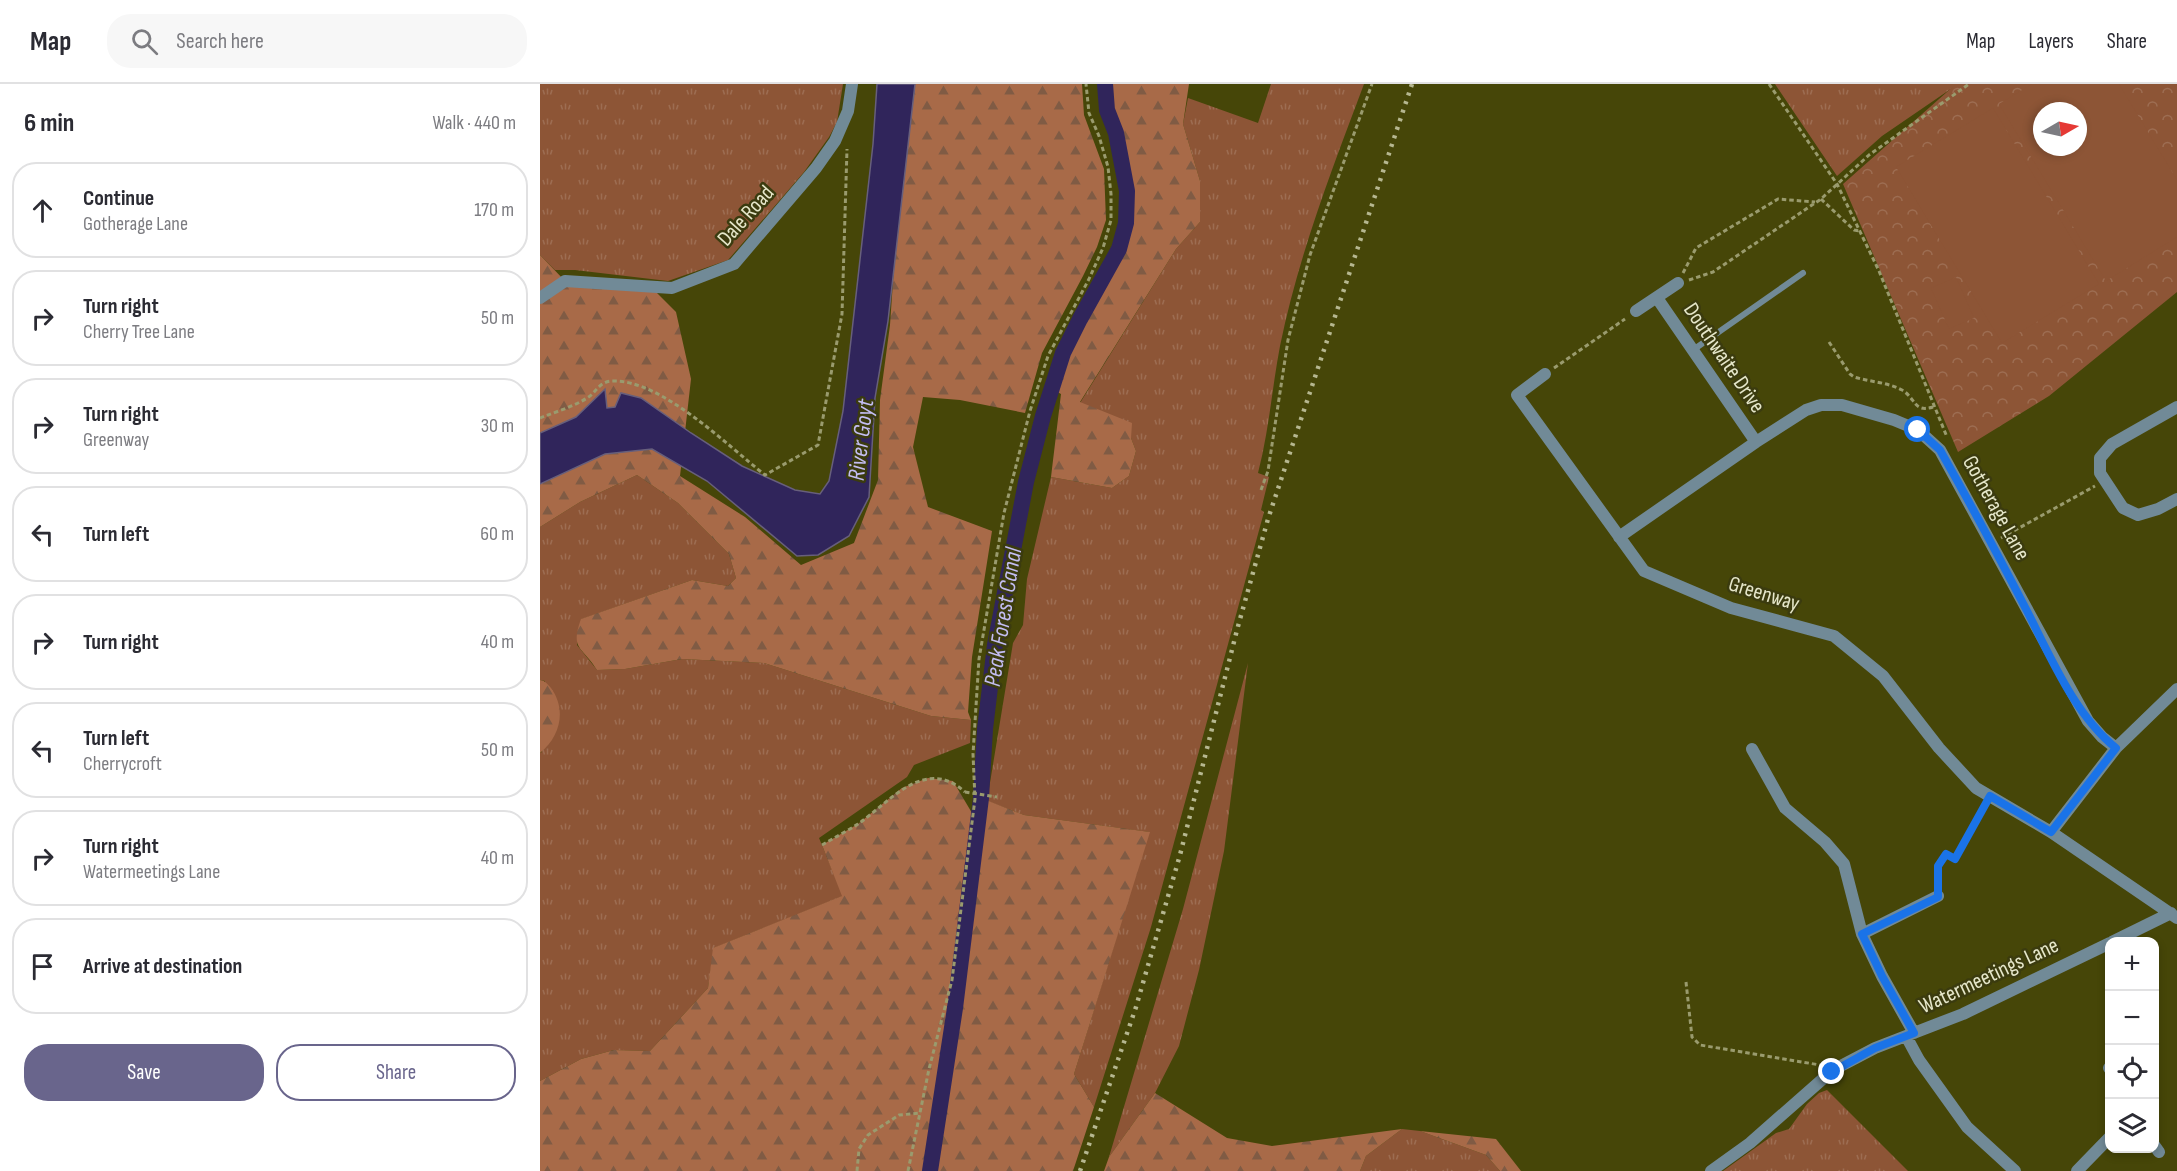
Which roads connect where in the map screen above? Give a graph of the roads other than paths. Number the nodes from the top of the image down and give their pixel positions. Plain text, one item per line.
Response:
1 (852, 84) edge
2 (1803, 273) dead end
3 (1678, 283) road end
4 (540, 298) edge
5 (1657, 298) junction
6 (1636, 311) road end
7 (1693, 350) junction
8 (1545, 374) road end
9 (2177, 407) edge
10 (1756, 442) junction
11 (2177, 499) edge
12 (1619, 537) junction
13 (2177, 689) edge
14 (2116, 748) junction
15 (1752, 749) dead end
16 (2051, 832) junction
17 (1938, 897) road end
18 (2174, 916) edge
19 (1862, 934) junction
20 (2123, 937) edge
21 (2105, 945) edge
22 (1910, 1035) junction
23 (2105, 1141) edge
24 (1711, 1171) edge
25 (2015, 1171) edge
26 (2077, 1171) edge

1 - 4 street, Dale Road
2 - 7 lane
3 - 5 street, Douthwaite Drive
5 - 6 street, Douthwaite Drive
5 - 7 street, Douthwaite Drive
7 - 10 street, Douthwaite Drive
8 - 12 street, Greenway
9 - 11 street
10 - 12 street, Gotherage Lane
10 - 14 street, Gotherage Lane
12 - 16 street, Greenway
13 - 14 street
14 - 16 street
15 - 19 street
16 - 18 street, Greenway
17 - 19 street
18 - 20 street, Watermeetings Lane
19 - 22 street
21 - 22 street, Watermeetings Lane
22 - 24 street, Watermeetings Lane
22 - 25 street
23 - 26 street

